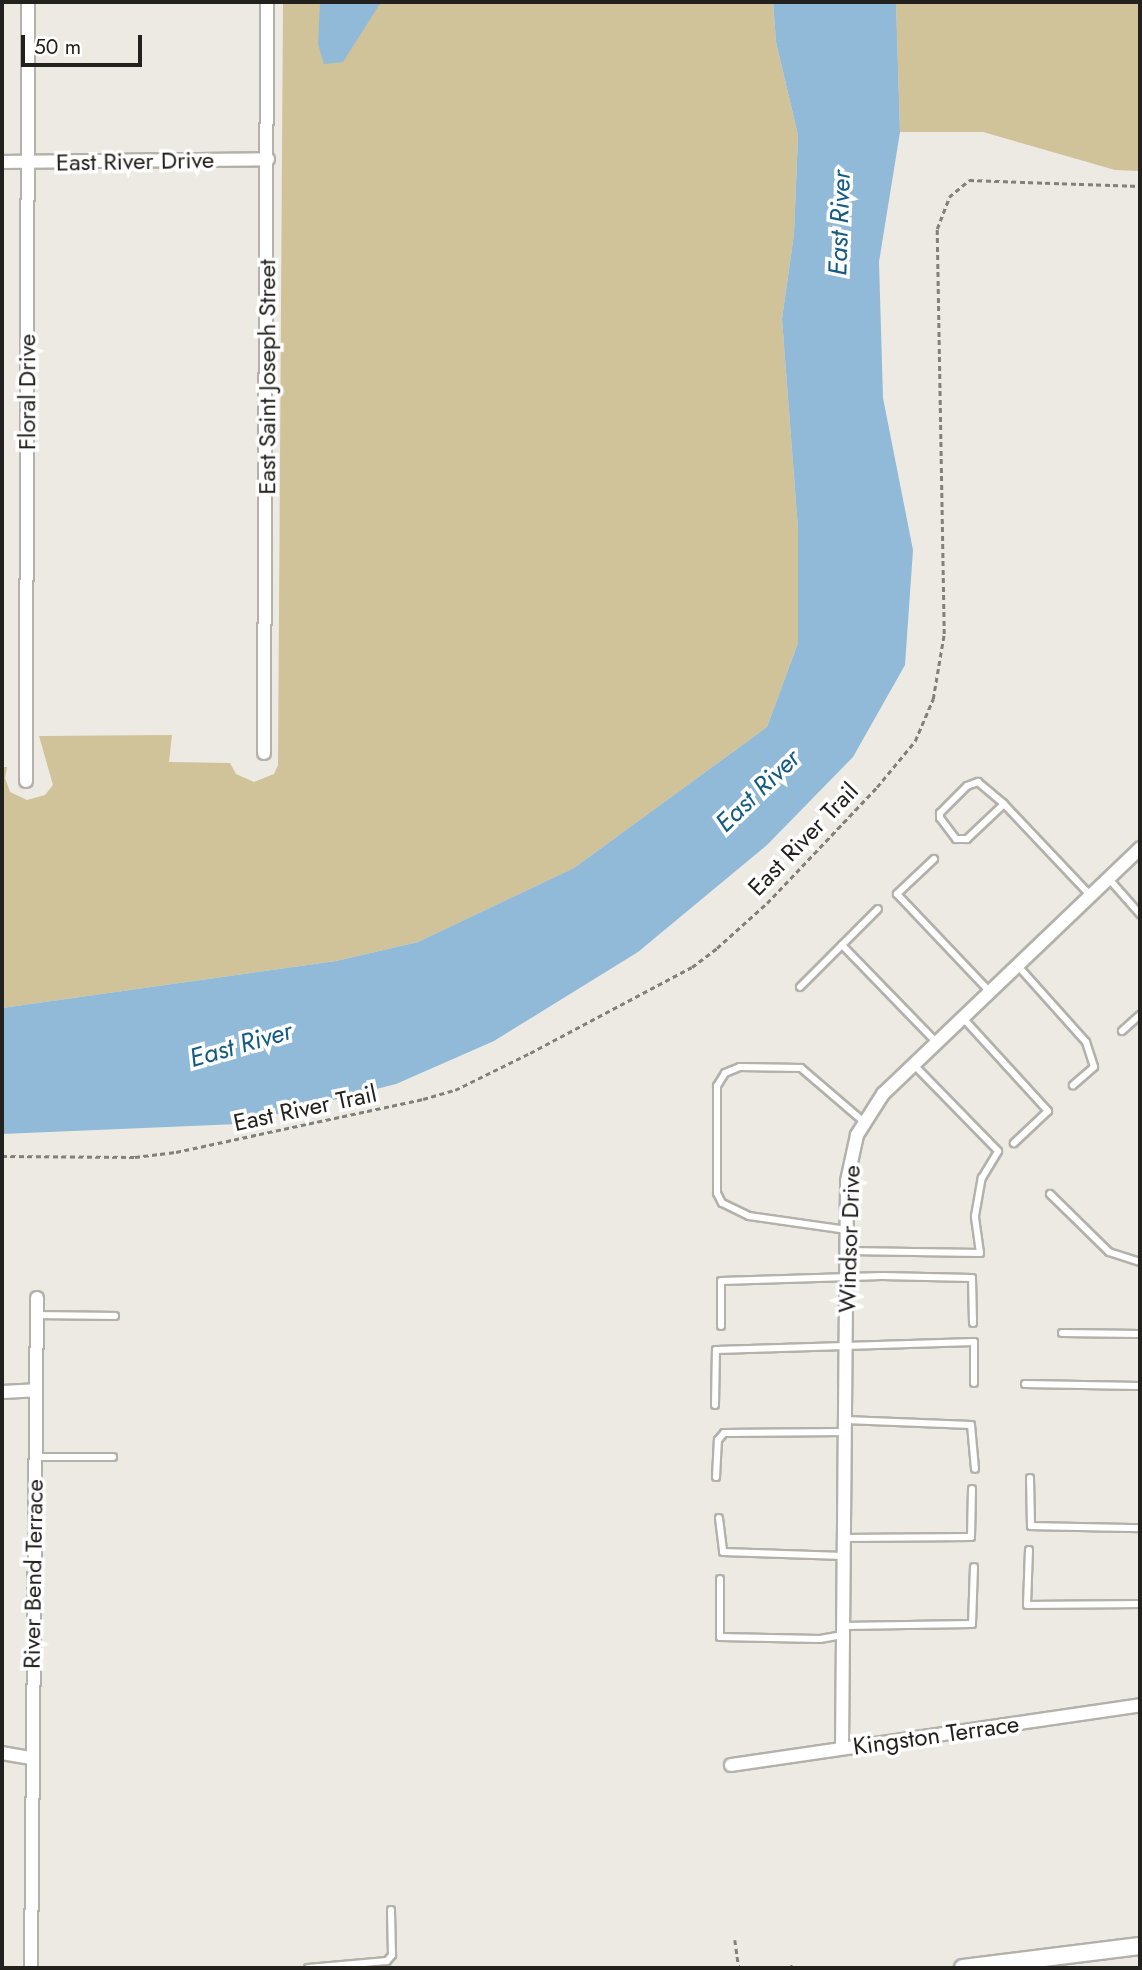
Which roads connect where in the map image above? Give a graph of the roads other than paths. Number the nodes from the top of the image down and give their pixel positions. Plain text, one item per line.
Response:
1 (28, 2) edge
2 (267, 2) edge
3 (268, 159) junction
4 (2, 162) edge
5 (27, 162) junction
6 (264, 753) dead end
7 (26, 781) dead end
8 (1004, 804) junction
9 (1140, 849) edge
10 (934, 859) dead end
11 (1109, 879) junction
12 (1091, 896) junction
13 (878, 909) dead end
14 (1140, 914) edge
15 (842, 945) junction
16 (1018, 966) junction
17 (800, 987) dead end
18 (990, 992) junction
19 (1140, 1015) edge
20 (963, 1018) junction
21 (1122, 1031) dead end
22 (937, 1043) junction
23 (914, 1065) junction
24 (1073, 1085) dead end
25 (864, 1122) junction
26 (1014, 1143) dead end
27 (1050, 1194) dead end
28 (847, 1230) junction
29 (847, 1251) junction
30 (1140, 1262) edge
31 (846, 1279) junction
32 (37, 1298) dead end
33 (37, 1315) junction
34 (115, 1316) dead end
35 (973, 1323) dead end
36 (721, 1325) dead end
37 (1062, 1333) dead end
38 (1140, 1334) edge
39 (846, 1349) junction
40 (974, 1383) dead end
41 (1025, 1384) dead end
42 (1140, 1386) edge
43 (36, 1390) junction
44 (2, 1392) edge
45 (715, 1405) dead end
46 (845, 1426) junction
47 (35, 1457) junction
48 (113, 1457) dead end
49 (975, 1469) dead end
50 (716, 1477) dead end
51 (1030, 1478) dead end
52 (972, 1489) dead end
53 (719, 1518) dead end
54 (1140, 1528) edge
55 (844, 1538) junction
56 (1029, 1550) dead end
57 (844, 1556) junction
58 (974, 1567) dead end
59 (720, 1579) dead end
60 (1140, 1604) edge
61 (843, 1630) junction
62 (1140, 1704) edge
63 (842, 1748) junction
64 (2, 1753) edge
65 (30, 1758) junction
66 (732, 1765) dead end
67 (391, 1910) dead end
68 (1140, 1946) edge
69 (31, 1968) edge
70 (308, 1968) edge
71 (963, 1968) edge

1 - 5 street, Floral Drive
2 - 3 street, East Saint Joseph Street
3 - 5 street, East River Drive
3 - 6 street, East Saint Joseph Street
4 - 5 street, East River Drive
5 - 7 street, Floral Drive
8 - 8 lane
8 - 12 lane
9 - 11 street, Windsor Drive
10 - 18 lane
11 - 12 street, Windsor Drive
11 - 14 lane
12 - 16 street, Windsor Drive
13 - 15 lane
15 - 17 lane
15 - 22 lane
16 - 18 street, Windsor Drive
16 - 24 lane
18 - 20 street, Windsor Drive
19 - 21 lane
20 - 22 street, Windsor Drive
20 - 26 lane
22 - 23 street, Windsor Drive
23 - 25 street, Windsor Drive
23 - 29 lane
25 - 28 street, Windsor Drive
25 - 28 lane
27 - 30 lane
28 - 29 street, Windsor Drive
29 - 31 street, Windsor Drive
31 - 35 lane
31 - 36 lane
31 - 39 street, Windsor Drive
32 - 33 street, River Bend Terrace
33 - 34 lane
33 - 43 street, River Bend Terrace
37 - 38 lane
39 - 40 lane
39 - 45 lane
39 - 46 street, Windsor Drive
41 - 42 lane
43 - 44 street
43 - 47 street, River Bend Terrace
46 - 49 lane
46 - 50 lane
46 - 55 street, Windsor Drive
47 - 48 lane
47 - 65 street, River Bend Terrace
51 - 54 lane
52 - 55 lane
53 - 57 lane
55 - 57 street, Windsor Drive
56 - 60 lane
57 - 61 street, Windsor Drive
58 - 61 lane
59 - 61 lane
61 - 63 street, Windsor Drive
62 - 63 street, Kingston Terrace
63 - 66 street, Kingston Terrace
64 - 65 street
65 - 69 street, River Bend Terrace
67 - 70 lane
68 - 71 street

